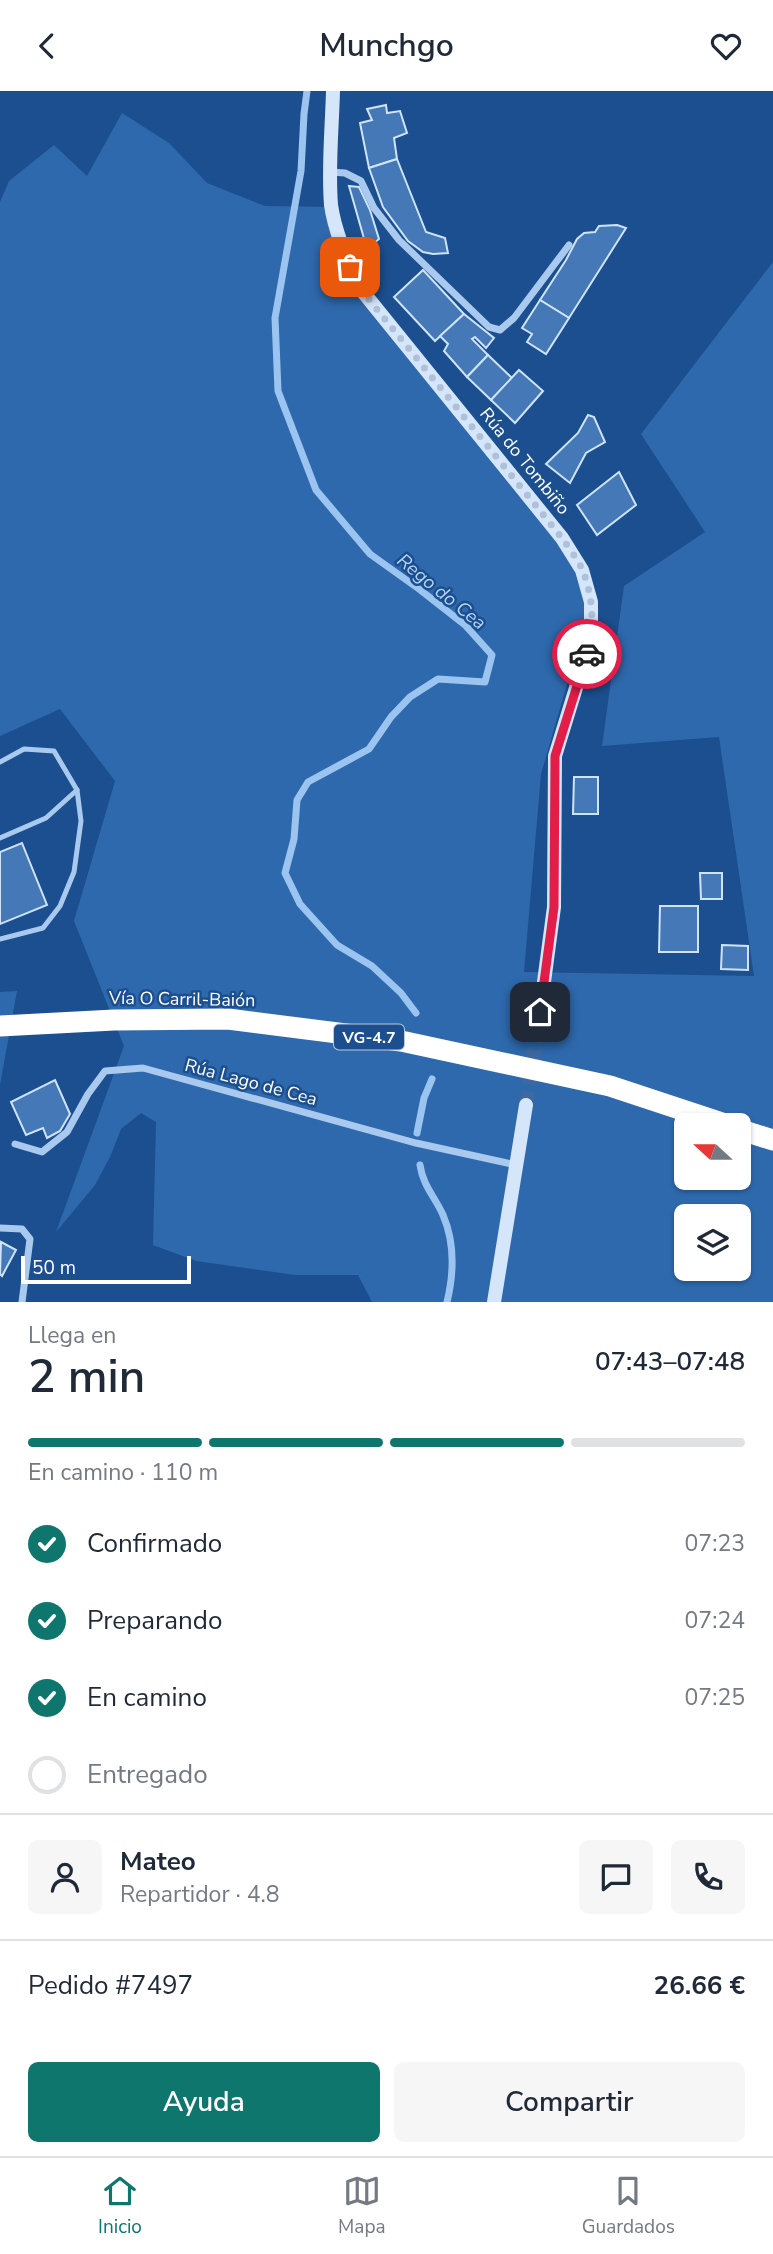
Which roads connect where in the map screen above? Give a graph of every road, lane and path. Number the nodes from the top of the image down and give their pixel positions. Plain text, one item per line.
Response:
1 (333, 91) edge
2 (330, 171) junction
3 (569, 245) dead end
4 (0, 762) edge
5 (77, 790) junction
6 (0, 838) edge
7 (0, 939) edge
8 (540, 1012) tunnel mouth
9 (0, 1026) edge
10 (526, 1105) tunnel mouth
11 (692, 1113) edge
12 (751, 1133) edge
13 (773, 1140) edge
14 (15, 1145) dead end
15 (516, 1165) junction
16 (0, 1228) edge
17 (22, 1302) edge
18 (494, 1302) edge

1 - 2 street, Rúa do Tombiño
2 - 3 street
2 - 8 street, Rúa do Tombiño
4 - 5 lane
5 - 6 lane
5 - 7 lane
9 - 11 highway, Vía O Carril-Baión / VG-4.7
10 - 15 street
12 - 13 highway
14 - 15 street, Rúa Lago de Cea
15 - 18 street
16 - 17 street

